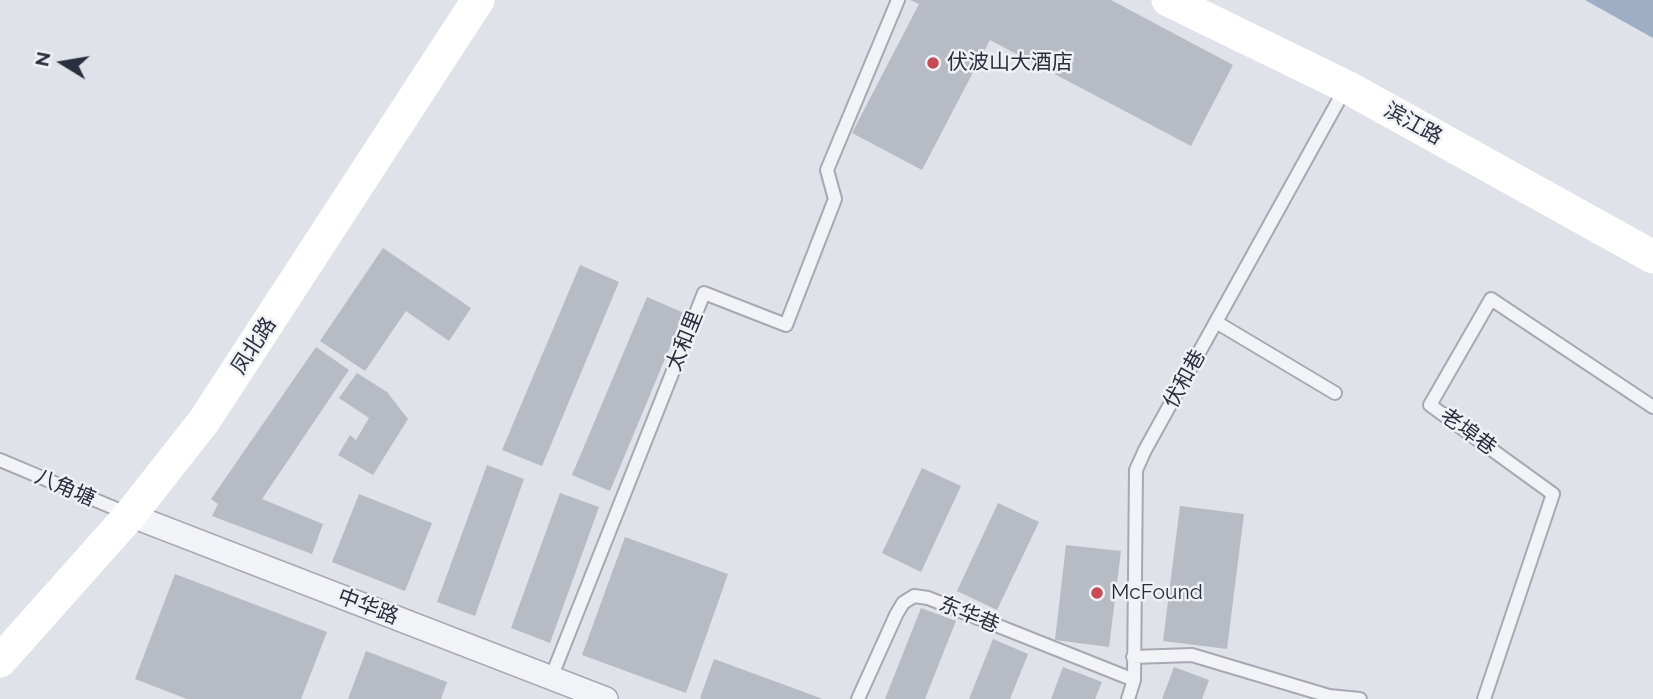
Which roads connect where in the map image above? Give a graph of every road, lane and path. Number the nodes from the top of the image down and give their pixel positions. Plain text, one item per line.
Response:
1 (898, 0) edge
2 (1168, 0) edge
3 (473, 2) edge
4 (1347, 87) junction
5 (1653, 257) edge
6 (1216, 322) junction
7 (1335, 393) dead end
8 (1653, 407) edge
9 (0, 460) edge
10 (130, 515) junction
11 (1133, 657) junction
12 (0, 661) edge
13 (551, 678) junction
14 (1134, 680) junction
15 (606, 699) edge
16 (858, 699) edge
17 (1128, 699) edge
18 (1360, 699) edge
19 (1484, 699) edge

1 - 13 lane, 太和里
2 - 4 main road, 滨江路
3 - 10 main road, 凤北路
4 - 5 main road, 滨江路
4 - 6 lane, 伏和巷
6 - 7 lane
6 - 11 lane, 伏和巷
8 - 19 lane, 老埠巷
9 - 10 lane, 八角塘
10 - 12 main road, 凤北路
10 - 13 street, 中华路
11 - 14 lane, 伏和巷
11 - 18 lane
13 - 15 street, 中华路
14 - 16 lane, 东华巷
14 - 17 lane, 伏和巷

